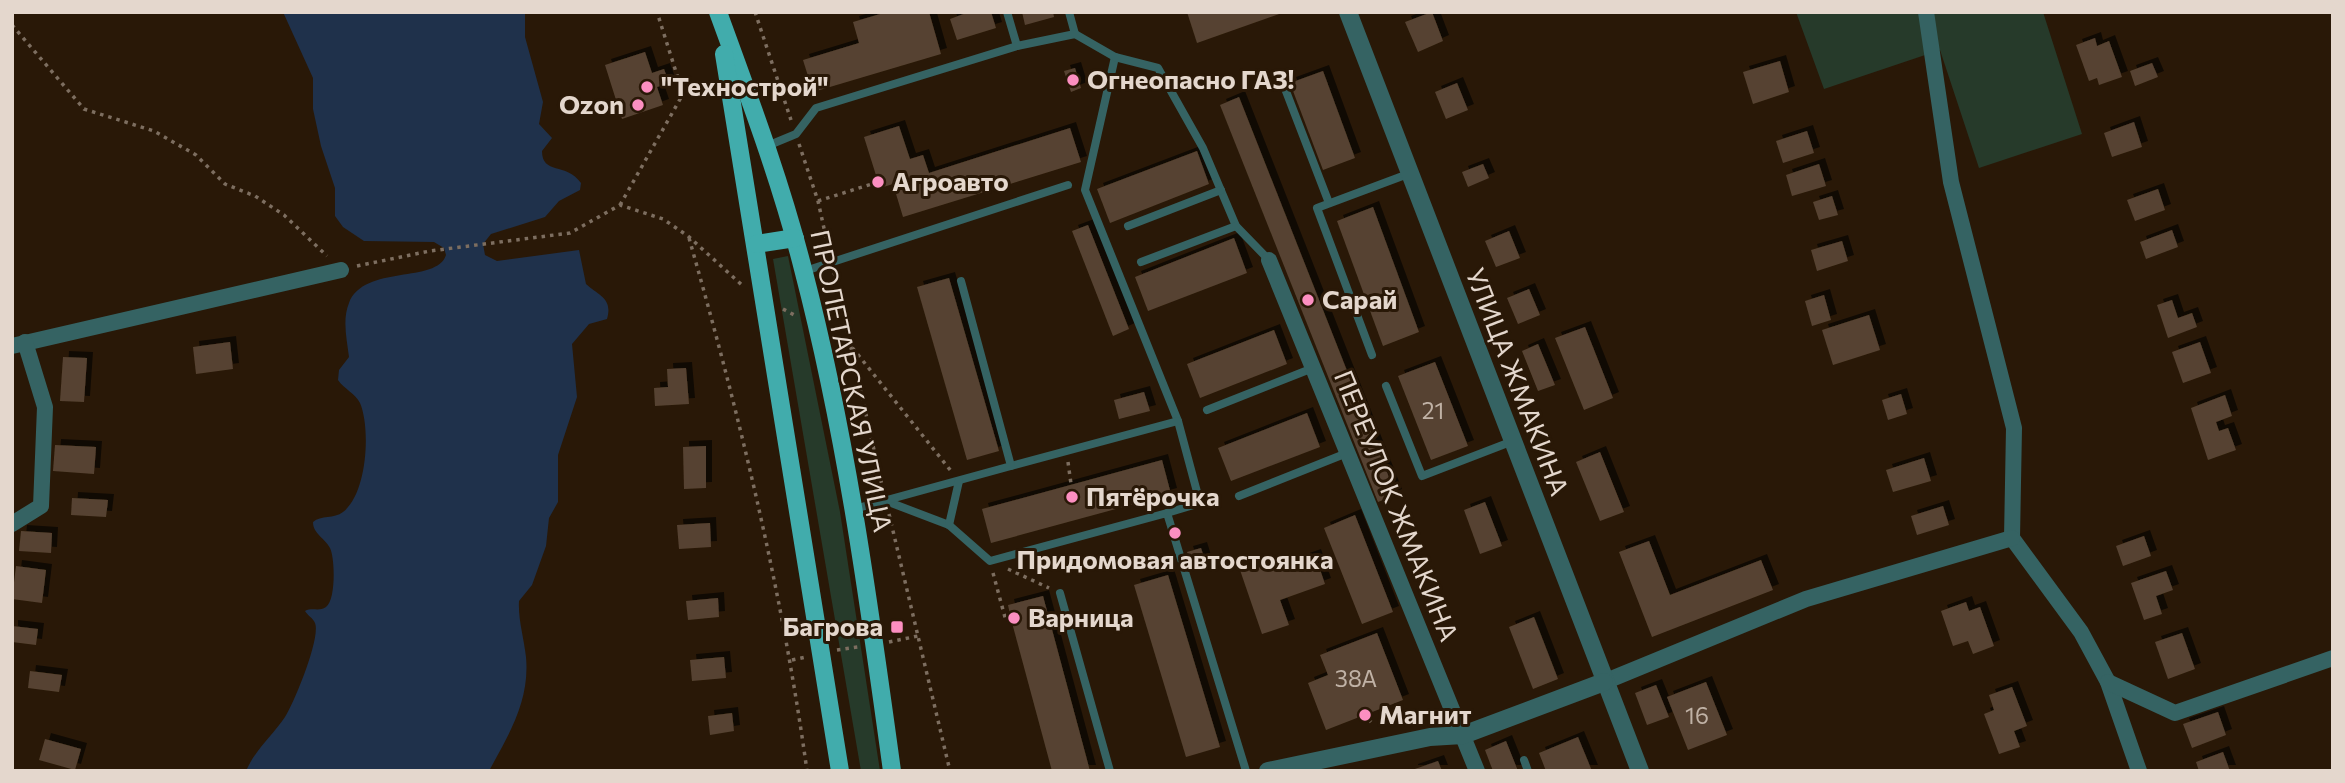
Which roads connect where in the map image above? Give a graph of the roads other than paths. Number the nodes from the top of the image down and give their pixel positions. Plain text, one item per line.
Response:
1 (718, 12) edge
2 (1007, 12) edge
3 (1069, 12) edge
4 (1348, 12) edge
5 (1926, 12) edge
6 (1075, 34) junction
7 (1017, 46) junction
8 (1115, 57) junction
9 (1284, 86) dead end
10 (767, 146) junction
11 (1408, 174) junction
12 (1068, 185) dead end
13 (1221, 190) junction
14 (1329, 203) junction
15 (1128, 226) dead end
16 (1236, 226) junction
17 (794, 238) junction
18 (757, 244) junction
19 (1269, 260) joint
20 (1141, 262) dead end
21 (341, 270) road end
22 (804, 271) junction
23 (961, 281) dead end
24 (19, 344) edge
25 (1372, 355) dead end
26 (1313, 368) junction
27 (1386, 386) dead end
28 (1207, 410) dead end
29 (1178, 421) junction
30 (1513, 441) junction
31 (1348, 453) junction
32 (1012, 466) junction
33 (959, 481) junction
34 (1239, 496) dead end
35 (886, 501) junction
36 (853, 509) junction
37 (1167, 513) junction
38 (12, 524) edge
39 (949, 525) junction
40 (2012, 538) junction
41 (1060, 593) road end
42 (2333, 658) edge
43 (1604, 682) junction
44 (2108, 682) junction
45 (1463, 735) junction
46 (1524, 760) dead end
47 (840, 771) edge
48 (892, 771) edge
49 (1110, 771) edge
50 (1246, 771) edge
51 (1268, 771) edge
52 (1477, 771) edge
53 (1528, 771) edge
54 (1640, 771) edge
55 (2139, 771) edge

1 - 10 main road, ПРОЛЕТАРСКАЯ УЛИЦА
1 - 18 main road, ПРОЛЕТАРСКАЯ УЛИЦА
2 - 7 lane
3 - 6 lane
4 - 11 street, УЛИЦА ЖМАКИНА
5 - 40 street
6 - 7 lane
6 - 8 lane
7 - 10 lane
8 - 13 lane
8 - 29 lane
9 - 14 lane
10 - 17 main road, ПРОЛЕТАРСКАЯ УЛИЦА
11 - 14 lane
11 - 30 street, УЛИЦА ЖМАКИНА
12 - 22 lane
13 - 15 lane
13 - 16 lane
14 - 25 lane
16 - 19 lane
16 - 20 lane
17 - 18 main road
17 - 22 main road, ПРОЛЕТАРСКАЯ УЛИЦА
18 - 47 main road, ПРОЛЕТАРСКАЯ УЛИЦА
19 - 26 street, ПЕРЕУЛОК ЖМАКИНА
21 - 24 street
22 - 36 main road, ПРОЛЕТАРСКАЯ УЛИЦА
23 - 32 lane
24 - 38 street
26 - 28 lane
26 - 31 street, ПЕРЕУЛОК ЖМАКИНА
27 - 30 lane
29 - 32 lane
29 - 37 lane
30 - 43 street, УЛИЦА ЖМАКИНА
31 - 34 lane
31 - 45 street, ПЕРЕУЛОК ЖМАКИНА
32 - 33 lane
33 - 35 lane
33 - 39 lane
35 - 36 lane
35 - 39 lane
36 - 48 main road, ПРОЛЕТАРСКАЯ УЛИЦА
37 - 39 lane
37 - 50 lane
40 - 43 street
40 - 44 street
41 - 49 lane
42 - 44 street
43 - 45 street
43 - 54 street, УЛИЦА ЖМАКИНА
44 - 55 street
45 - 51 street
45 - 52 street, ПЕРЕУЛОК ЖМАКИНА
46 - 53 lane

